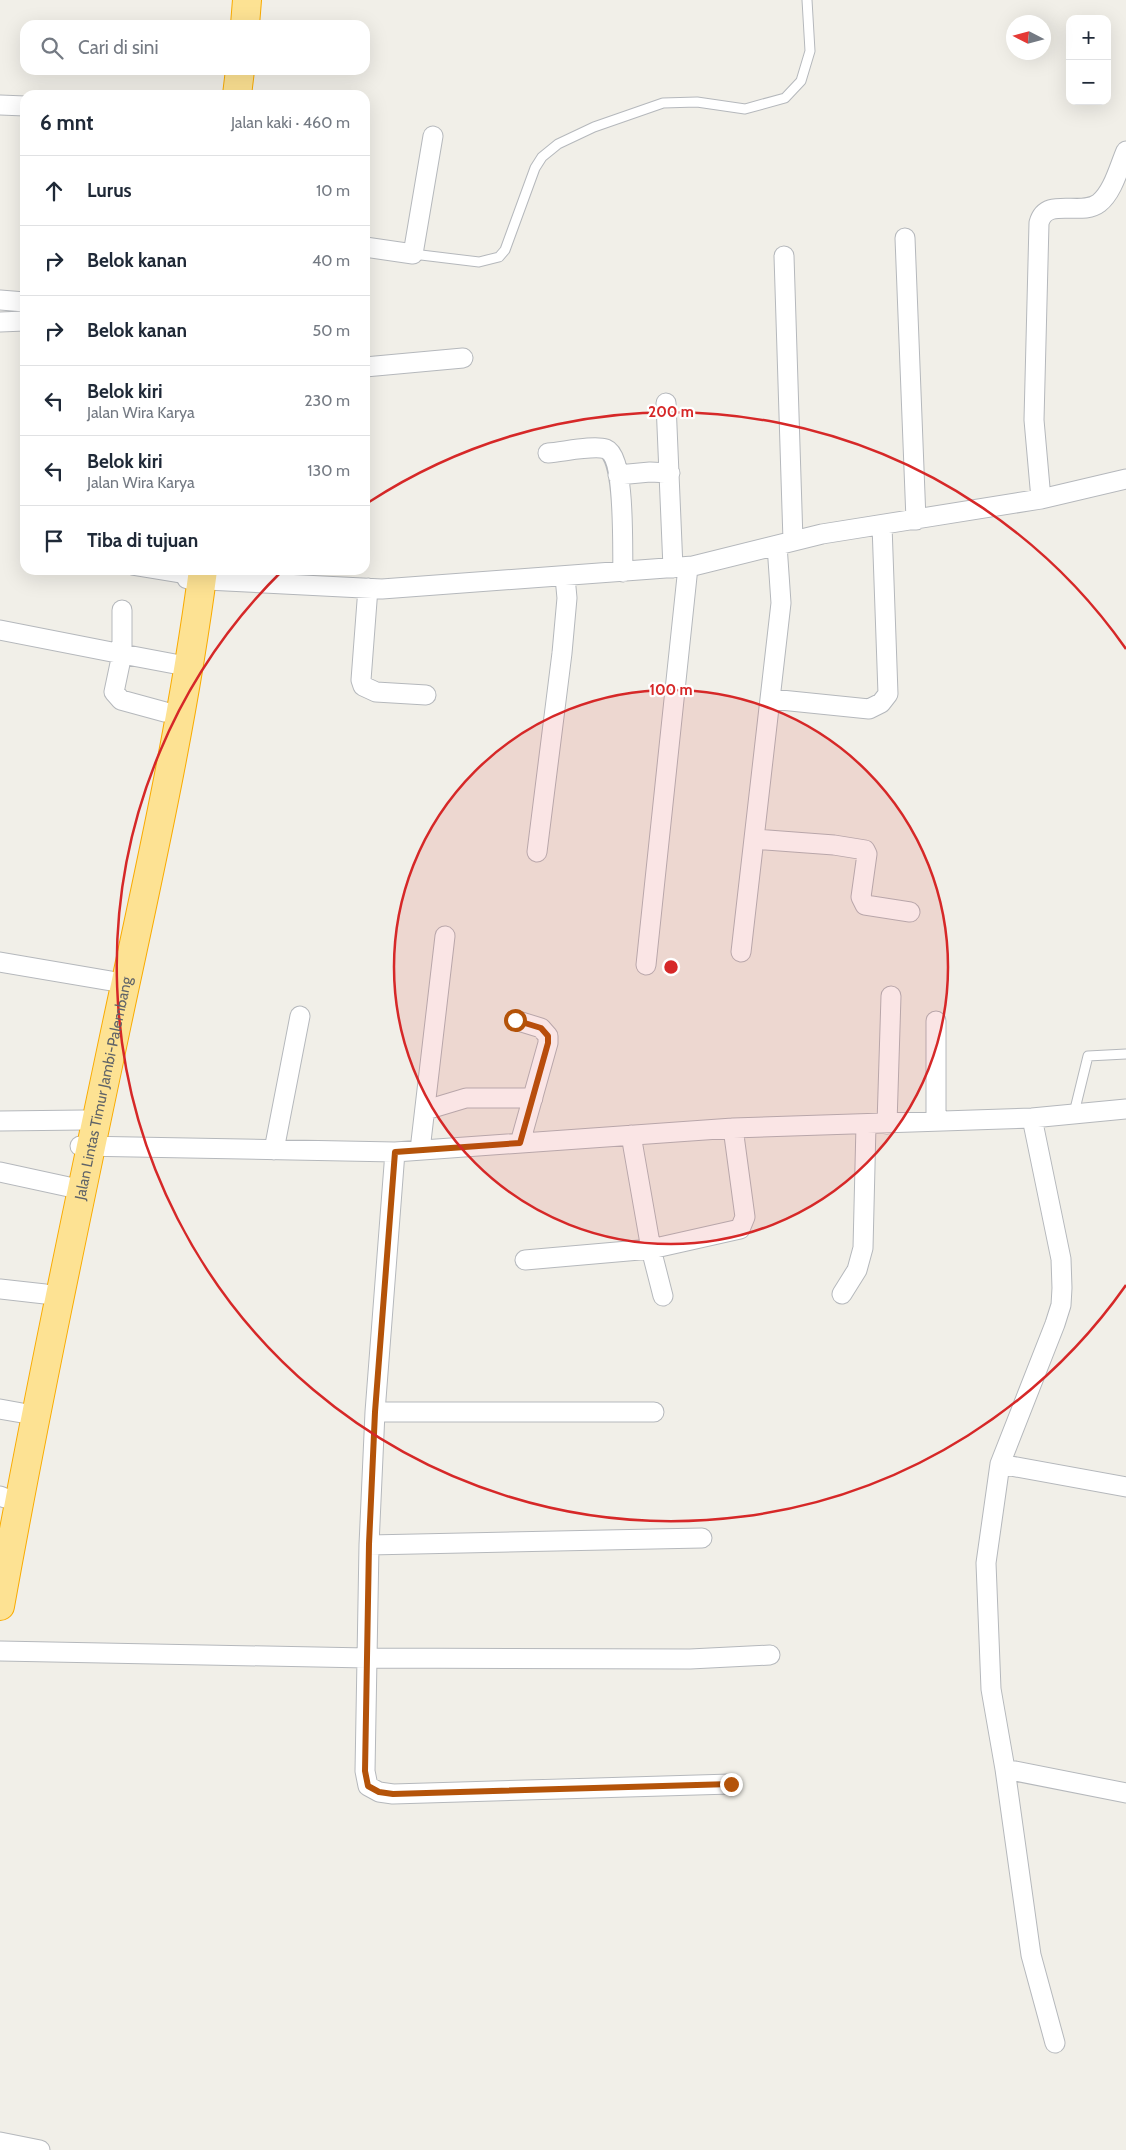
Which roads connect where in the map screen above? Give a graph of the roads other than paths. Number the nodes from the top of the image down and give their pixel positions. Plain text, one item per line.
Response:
1 (247, 0) edge
2 (265, 0) edge
3 (807, 0) edge
4 (245, 20) edge
5 (263, 20) edge
6 (239, 75) edge
7 (257, 75) edge
8 (238, 90) edge
9 (256, 90) edge
10 (0, 105) edge
11 (20, 106) edge
12 (433, 136) dead end
13 (1126, 152) edge
14 (905, 238) dead end
15 (370, 248) edge
16 (413, 254) junction
17 (784, 256) dead end
18 (0, 300) edge
19 (20, 302) edge
20 (20, 321) edge
21 (0, 322) edge
22 (463, 358) dead end
23 (370, 367) edge
24 (666, 403) dead end
25 (548, 453) dead end
26 (670, 473) junction
27 (618, 475) junction
28 (1126, 479) edge
29 (1049, 498) junction
30 (916, 520) junction
31 (882, 525) junction
32 (785, 543) junction
33 (681, 567) junction
34 (623, 572) junction
35 (195, 575) edge
36 (564, 577) junction
37 (368, 588) junction
38 (122, 610) dead end
39 (0, 630) edge
40 (122, 654) junction
41 (175, 664) junction
42 (426, 695) dead end
43 (771, 699) junction
44 (165, 712) junction
45 (754, 839) junction
46 (537, 852) dead end
47 (910, 912) dead end
48 (445, 936) dead end
49 (741, 952) dead end
50 (0, 962) edge
51 (646, 965) dead end
52 (111, 982) junction
53 (891, 996) dead end
54 (300, 1016) dead end
55 (515, 1020) dead end
56 (936, 1021) dead end
57 (1126, 1054) edge
58 (533, 1098) junction
59 (1126, 1109) edge
60 (426, 1110) junction
61 (1074, 1113) junction
62 (1032, 1118) junction
63 (0, 1121) edge
64 (936, 1121) junction
65 (887, 1124) junction
66 (866, 1125) junction
67 (733, 1128) junction
68 (631, 1135) junction
69 (84, 1137) junction
70 (520, 1143) junction
71 (274, 1150) junction
72 (420, 1150) junction
73 (395, 1152) junction
74 (0, 1172) edge
75 (69, 1187) junction
76 (652, 1249) junction
77 (526, 1260) dead end
78 (0, 1289) edge
79 (46, 1294) junction
80 (842, 1294) dead end
81 (663, 1296) dead end
82 (11, 1411) edge
83 (375, 1412) junction
84 (654, 1412) dead end
85 (1000, 1464) junction
86 (1126, 1487) edge
87 (2, 1505) edge
88 (702, 1538) dead end
89 (369, 1544) junction
90 (0, 1606) edge
91 (0, 1651) edge
92 (770, 1655) dead end
93 (367, 1658) junction
94 (1005, 1768) junction
95 (731, 1784) dead end
96 (1126, 1793) edge
97 (1055, 2043) dead end
98 (0, 2142) edge
99 (40, 2150) edge

1 - 4 highway
2 - 5 highway
3 - 16 lane
6 - 8 highway
7 - 9 highway
10 - 11 street
12 - 16 street
13 - 29 street
14 - 30 street
15 - 16 street
17 - 32 street
18 - 19 street
20 - 21 street
22 - 23 street
24 - 26 street
25 - 27 street
26 - 27 street
26 - 33 street
27 - 34 street
28 - 29 street
29 - 30 street
30 - 31 street
31 - 32 street
31 - 43 street
32 - 33 street
32 - 43 street
33 - 34 street
33 - 51 street
34 - 36 street
35 - 37 street
35 - 41 highway, Jalan Lintas Timur Jambi-Palembang
35 - 69 highway, Jalan Lintas Timur Jambi-Palembang
36 - 37 street
36 - 46 street
37 - 42 street
38 - 40 street
39 - 40 street
40 - 41 street
40 - 44 street
41 - 44 highway, Jalan Lintas Timur Jambi-Palembang
43 - 45 street
44 - 52 highway, Jalan Lintas Timur Jambi-Palembang
45 - 47 street
45 - 49 street
48 - 60 street
50 - 52 street
52 - 69 highway, Jalan Lintas Timur Jambi-Palembang
53 - 65 street
54 - 71 street
55 - 58 street
56 - 64 street
57 - 61 lane
58 - 60 street
58 - 70 street
59 - 61 street
60 - 72 street
61 - 62 street
62 - 64 street
62 - 85 street
63 - 69 street
64 - 65 street
65 - 66 street
66 - 67 street
66 - 80 street
67 - 68 street
67 - 76 street
68 - 70 street
68 - 76 street
69 - 71 street
69 - 75 highway, Jalan Lintas Timur Jambi-Palembang
69 - 90 highway, Jalan Lintas Timur Jambi-Palembang
70 - 72 street
71 - 73 street
72 - 73 street
73 - 83 street
74 - 75 street
75 - 79 highway, Jalan Lintas Timur Jambi-Palembang
76 - 77 street
76 - 81 street
78 - 79 street
79 - 82 highway, Jalan Lintas Timur Jambi-Palembang
82 - 87 highway, Jalan Lintas Timur Jambi-Palembang
83 - 84 street
83 - 89 street
85 - 86 street
85 - 94 street
88 - 89 street
89 - 93 street
91 - 93 street
92 - 93 street
93 - 95 street
94 - 96 street
94 - 97 street
98 - 99 street

